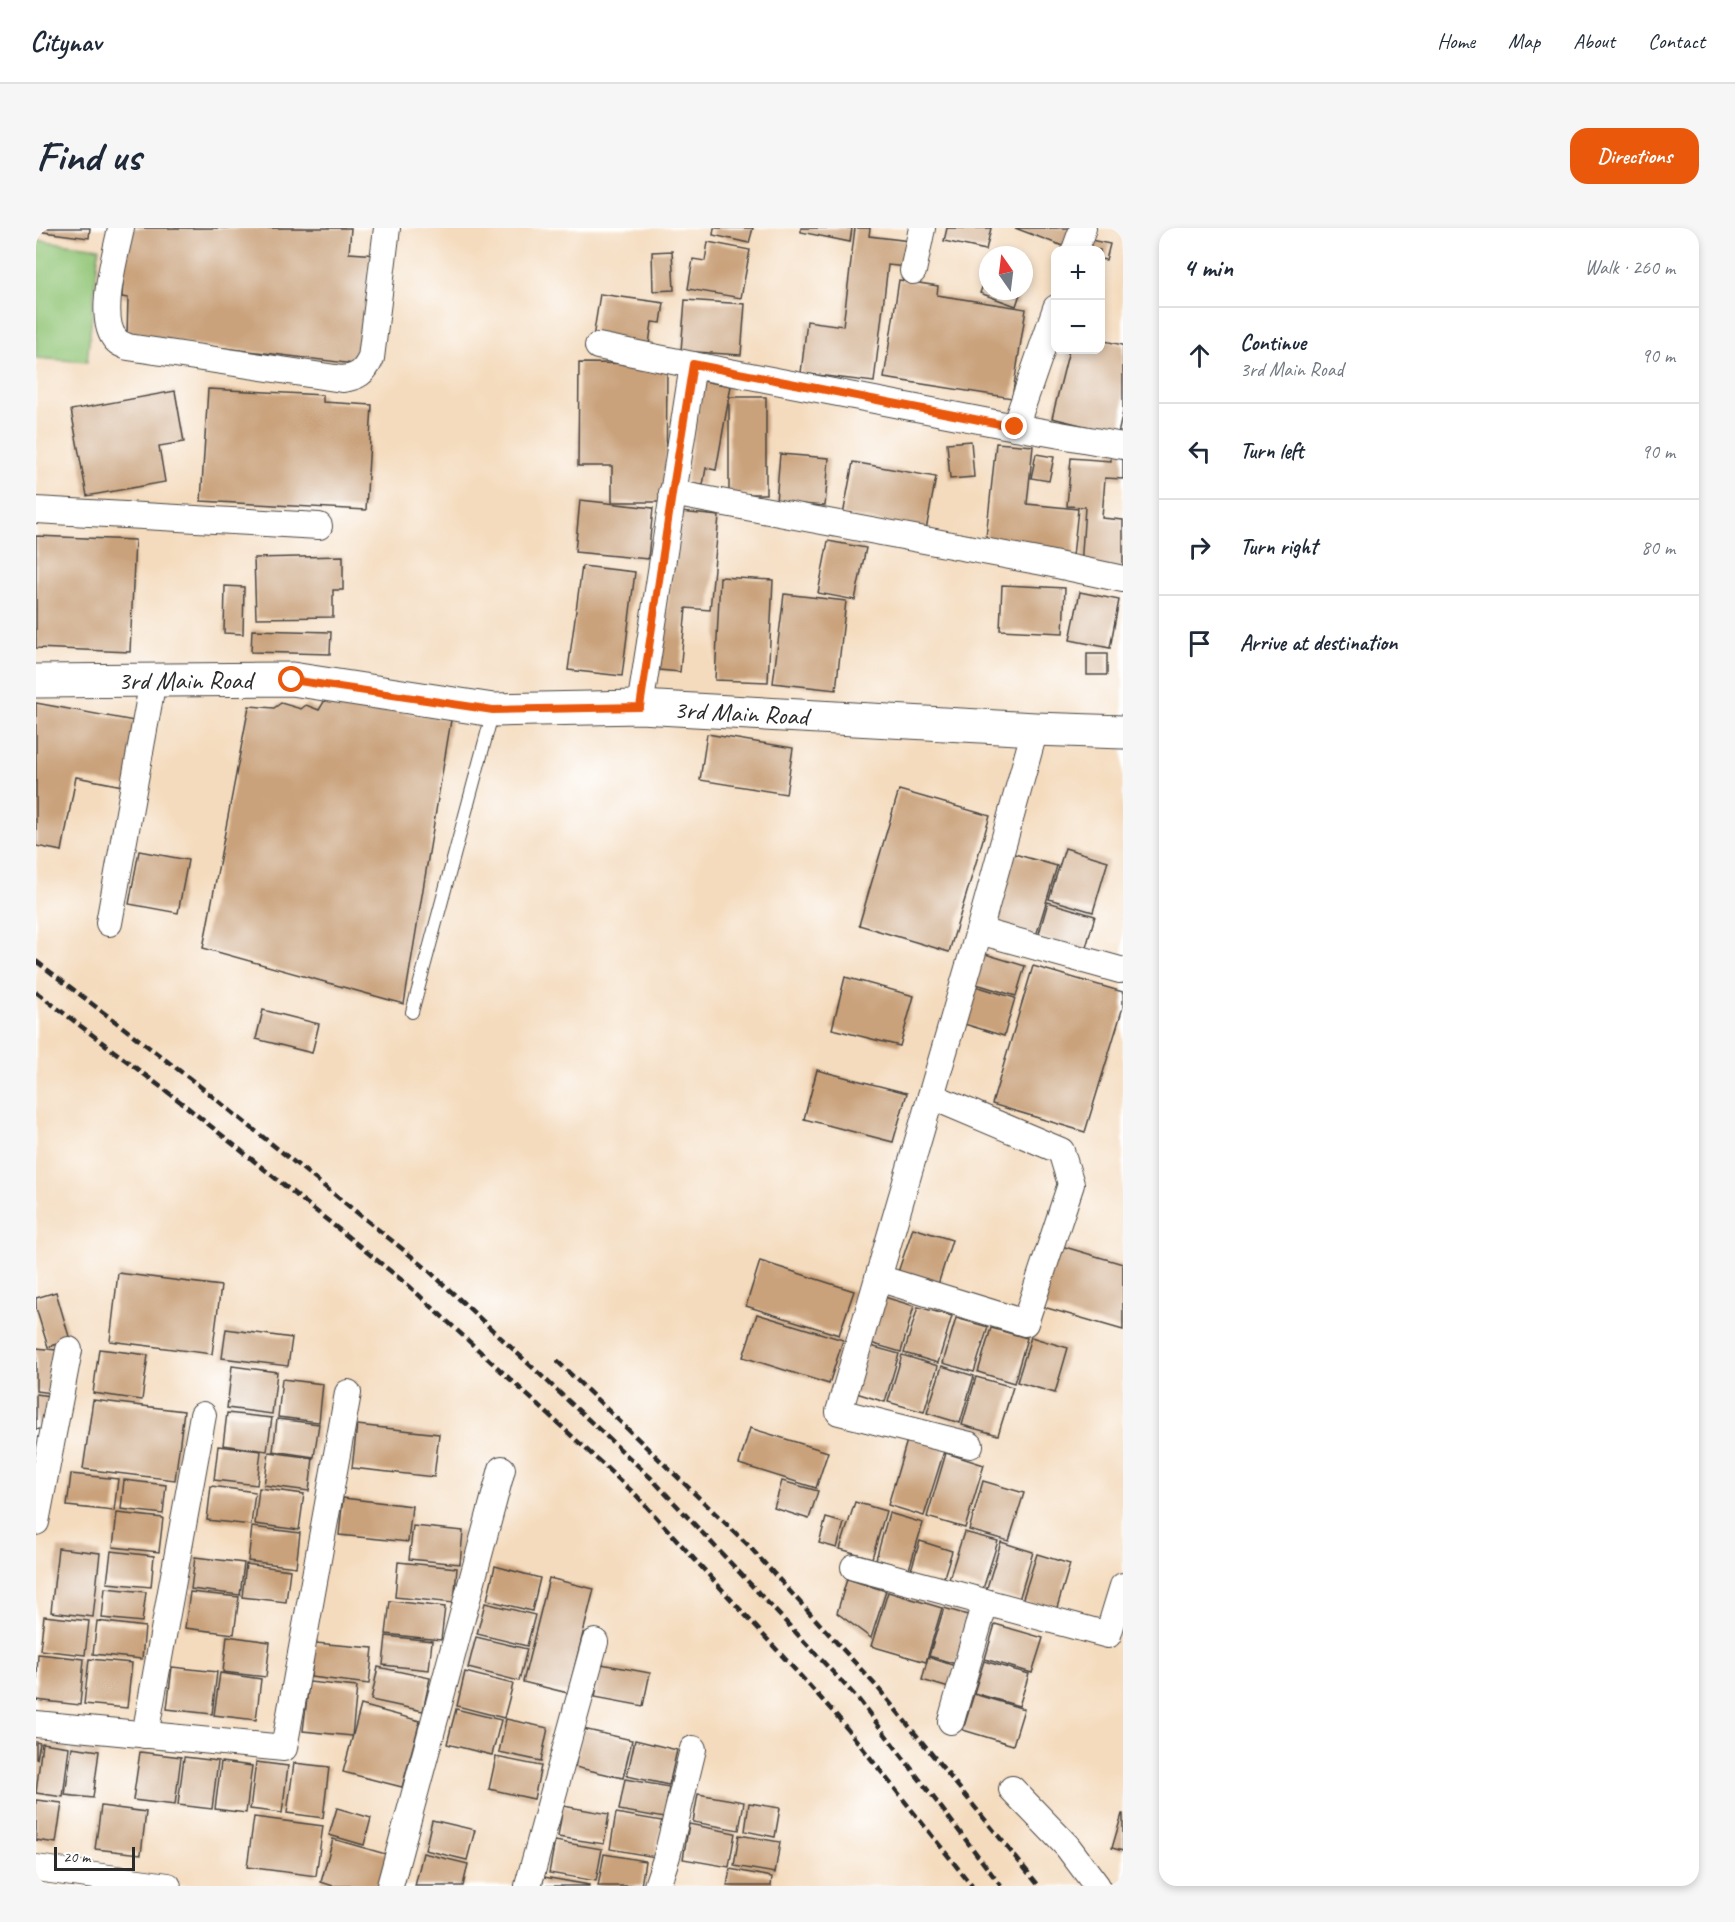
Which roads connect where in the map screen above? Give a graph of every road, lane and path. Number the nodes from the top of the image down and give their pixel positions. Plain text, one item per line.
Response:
1 (121, 228) edge
2 (387, 228) edge
3 (922, 228) edge
4 (1083, 228) edge
5 (1076, 246) edge
6 (913, 271) dead end
7 (1051, 323) edge
8 (598, 346) dead end
9 (693, 364) junction
10 (1015, 427) junction
11 (1123, 446) edge
12 (672, 494) junction
13 (36, 510) edge
14 (319, 526) dead end
15 (1123, 579) edge
16 (36, 681) edge
17 (153, 681) junction
18 (640, 707) junction
19 (493, 710) junction
20 (1035, 729) junction
21 (1123, 732) edge
22 (109, 923) dead end
23 (979, 931) junction
24 (1120, 970) dead end
25 (412, 1012) dead end
26 (931, 1096) junction
27 (878, 1278) junction
28 (69, 1350) dead end
29 (348, 1393) dead end
30 (203, 1415) dead end
31 (970, 1445) dead end
32 (502, 1469) dead end
33 (36, 1522) edge
34 (854, 1567) dead end
35 (1123, 1586) edge
36 (985, 1602) junction
37 (594, 1642) dead end
38 (951, 1721) dead end
39 (36, 1724) edge
40 (145, 1735) junction
41 (693, 1749) dead end
42 (1012, 1789) dead end
43 (36, 1868) edge
44 (98, 1881) edge
45 (168, 1886) edge
46 (390, 1886) edge
47 (528, 1886) edge
48 (657, 1886) edge
49 (1096, 1886) edge

1 - 2 street
3 - 6 street
4 - 5 street
7 - 10 street
8 - 9 street
9 - 10 street
9 - 12 street
10 - 11 street
12 - 15 street
12 - 18 street
13 - 14 street
16 - 17 street, 3rd Main Road
17 - 19 street, 3rd Main Road
17 - 22 street
18 - 19 street, 3rd Main Road
18 - 20 street, 3rd Main Road
19 - 25 lane
20 - 21 street, 3rd Main Road
20 - 23 street
23 - 24 street
23 - 26 street
26 - 27 street
26 - 27 street
27 - 31 street
28 - 33 street
29 - 40 street
30 - 40 street
32 - 46 street
34 - 36 street
35 - 36 street
36 - 38 street
37 - 47 street
39 - 40 street
41 - 48 street
42 - 49 street
43 - 44 street
44 - 45 street

